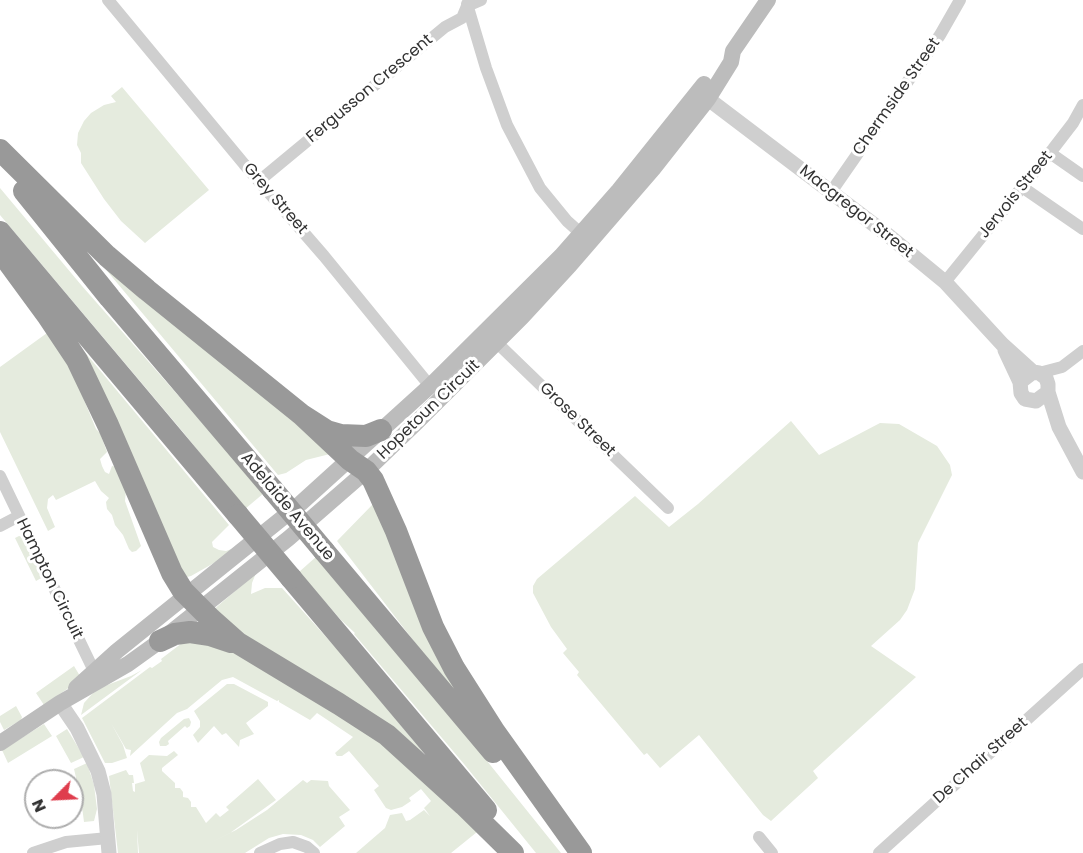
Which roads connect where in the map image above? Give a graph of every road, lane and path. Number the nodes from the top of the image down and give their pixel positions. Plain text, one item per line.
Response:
1 (108, 0) edge
2 (481, 0) edge
3 (768, 0) edge
4 (960, 0) edge
5 (466, 3) edge
6 (703, 95) junction
7 (1083, 105) edge
8 (0, 150) edge
9 (1050, 153) junction
10 (0, 162) edge
11 (1083, 176) edge
12 (259, 181) junction
13 (1022, 187) junction
14 (831, 192) junction
15 (1083, 229) edge
16 (0, 232) edge
17 (586, 238) junction
18 (0, 251) edge
19 (945, 282) junction
20 (491, 338) junction
21 (1002, 344) junction
22 (1083, 351) edge
23 (1062, 367) junction
24 (1036, 373) junction
25 (1020, 382) junction
26 (430, 386) junction
27 (1048, 390) junction
28 (441, 399) junction
29 (1034, 401) junction
30 (302, 415) junction
31 (1059, 427) junction
32 (381, 430) junction
33 (358, 465) junction
34 (1083, 472) edge
35 (0, 476) edge
36 (668, 508) dead end
37 (19, 516) junction
38 (0, 526) edge
39 (194, 602) junction
40 (160, 641) junction
41 (252, 652) junction
42 (1083, 669) edge
43 (98, 676) junction
44 (60, 704) junction
45 (0, 743) edge
46 (759, 837) dead end
47 (108, 845) edge
48 (33, 853) edge
49 (260, 853) edge
50 (314, 853) edge
51 (513, 853) edge
52 (520, 853) edge
53 (574, 853) edge
54 (581, 853) edge
55 (772, 853) edge
56 (879, 853) edge

1 - 12 street, Grey Street
2 - 5 street, Fergusson Crescent
3 - 6 main road, Hopetoun Circuit
4 - 14 street, Chermside Street
5 - 12 street, Fergusson Crescent
5 - 17 street
6 - 14 street, Macgregor Street
6 - 17 main road, Hopetoun Circuit
7 - 9 street, Jervois Street
8 - 30 highway
9 - 11 street
9 - 13 street, Jervois Street
10 - 53 highway, Adelaide Avenue, bridge
12 - 26 street, Grey Street
13 - 15 street
13 - 19 street, Jervois Street
14 - 19 street, Macgregor Street
16 - 52 highway, bridge
17 - 20 main road, Hopetoun Circuit
18 - 39 highway
19 - 21 street, Macgregor Street
20 - 26 main road, Hopetoun Circuit
20 - 28 main road, Hopetoun Circuit
20 - 36 street, Grose Street
21 - 24 street, Macgregor Street
21 - 25 street, Macgregor Street
22 - 23 street
23 - 24 street
23 - 27 street
24 - 25 street
24 - 27 street
25 - 29 street
26 - 28 main road, Grey Street
26 - 32 main road, Hopetoun Circuit
27 - 29 street
27 - 31 street
28 - 33 main road, Hopetoun Circuit
29 - 31 street
30 - 32 highway
30 - 33 highway
31 - 34 street
32 - 33 main road, Hopetoun Circuit
33 - 39 main road, Hopetoun Circuit
33 - 54 highway
35 - 37 street, Hampton Circuit
37 - 38 street
37 - 43 street, Hampton Circuit
39 - 40 main road, Hopetoun Circuit
39 - 41 highway
39 - 43 main road, Hopetoun Circuit
40 - 41 highway
40 - 43 main road, Hopetoun Circuit
41 - 51 highway
42 - 56 street, De Chair Street
43 - 44 main road, Hopetoun Circuit
44 - 45 main road, Hopetoun Circuit
44 - 47 street
46 - 55 street
47 - 48 street
49 - 50 street

